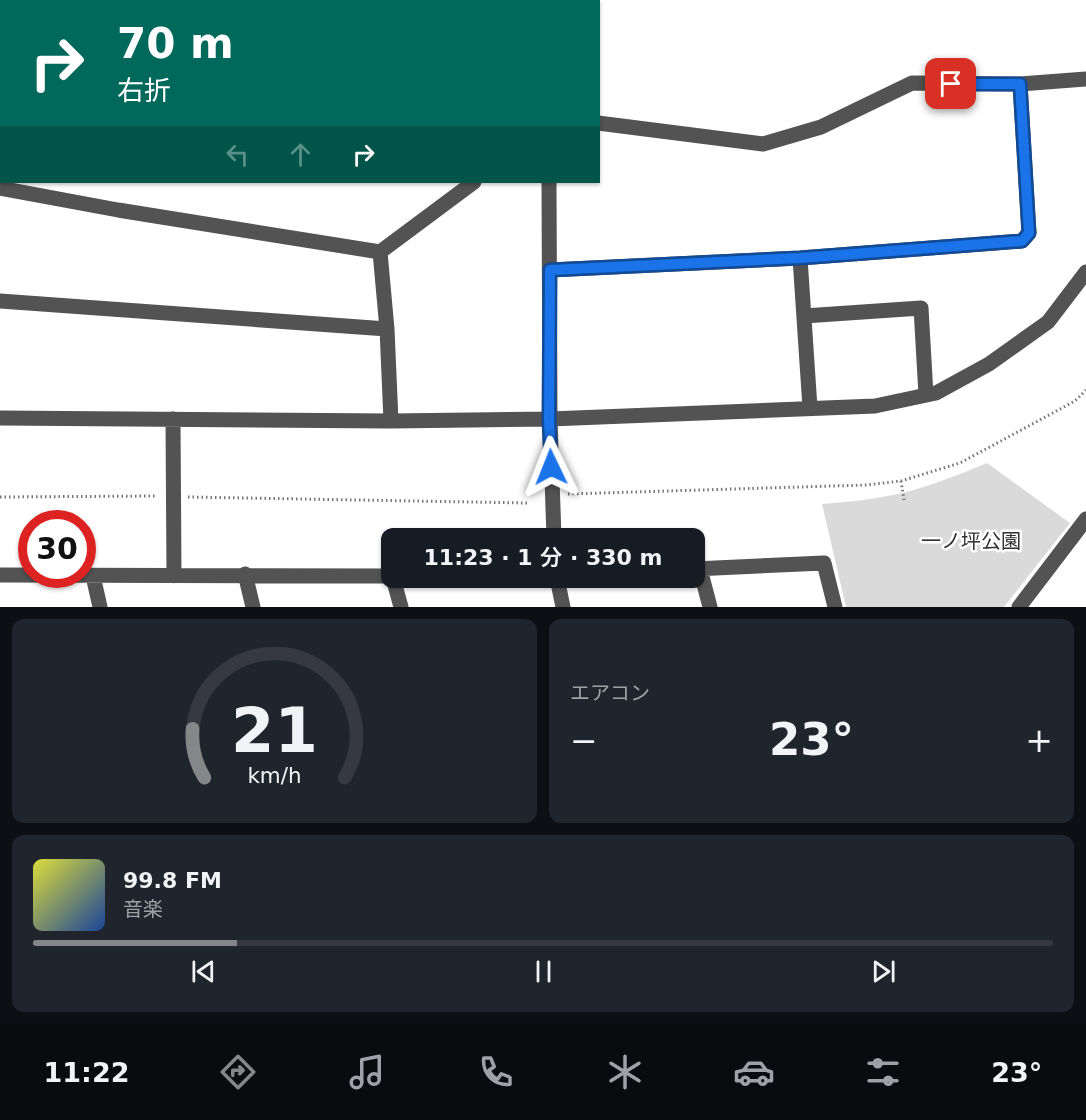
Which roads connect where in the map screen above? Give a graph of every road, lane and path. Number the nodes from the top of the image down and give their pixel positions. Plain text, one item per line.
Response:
1 (1086, 79) edge
2 (1020, 84) junction
3 (600, 123) edge
4 (473, 183) edge
5 (549, 183) edge
6 (0, 188) edge
7 (380, 252) junction
8 (800, 258) junction
9 (550, 270) junction
10 (1086, 272) edge
11 (0, 302) edge
12 (804, 316) junction
13 (387, 329) junction
14 (1086, 390) edge
15 (926, 395) junction
16 (810, 408) junction
17 (0, 418) edge
18 (173, 419) junction
19 (549, 419) junction
20 (391, 421) junction
21 (901, 481) junction
22 (568, 494) dead end
23 (173, 496) junction
24 (0, 497) edge
25 (904, 500) dead end
26 (528, 503) dead end
27 (1086, 519) edge
28 (554, 528) edge
29 (705, 569) edge
30 (0, 574) edge
31 (18, 574) edge
32 (245, 574) junction
33 (96, 576) edge
34 (174, 576) junction
35 (381, 577) edge
36 (96, 588) edge
37 (395, 588) edge
38 (559, 588) edge
39 (704, 588) edge
40 (100, 607) edge
41 (254, 607) edge
42 (401, 607) edge
43 (563, 607) edge
44 (710, 607) edge
45 (835, 607) edge
46 (1019, 607) edge

1 - 2 street
2 - 3 street
2 - 8 street
4 - 7 street
5 - 9 street
6 - 7 street
7 - 13 street
8 - 9 street
8 - 12 street
9 - 19 street
10 - 15 street
11 - 13 street
12 - 15 street
12 - 16 street
13 - 20 street
14 - 21 path
15 - 16 street
16 - 19 street
17 - 18 street
18 - 20 street
18 - 23 street
19 - 20 street
19 - 28 street
21 - 22 path
21 - 25 path
23 - 24 path
23 - 26 path
23 - 34 street
27 - 46 street
29 - 45 street
30 - 31 street
32 - 34 street
32 - 35 street
32 - 41 street
33 - 34 street
36 - 40 street
37 - 42 street
38 - 43 street
39 - 44 street

